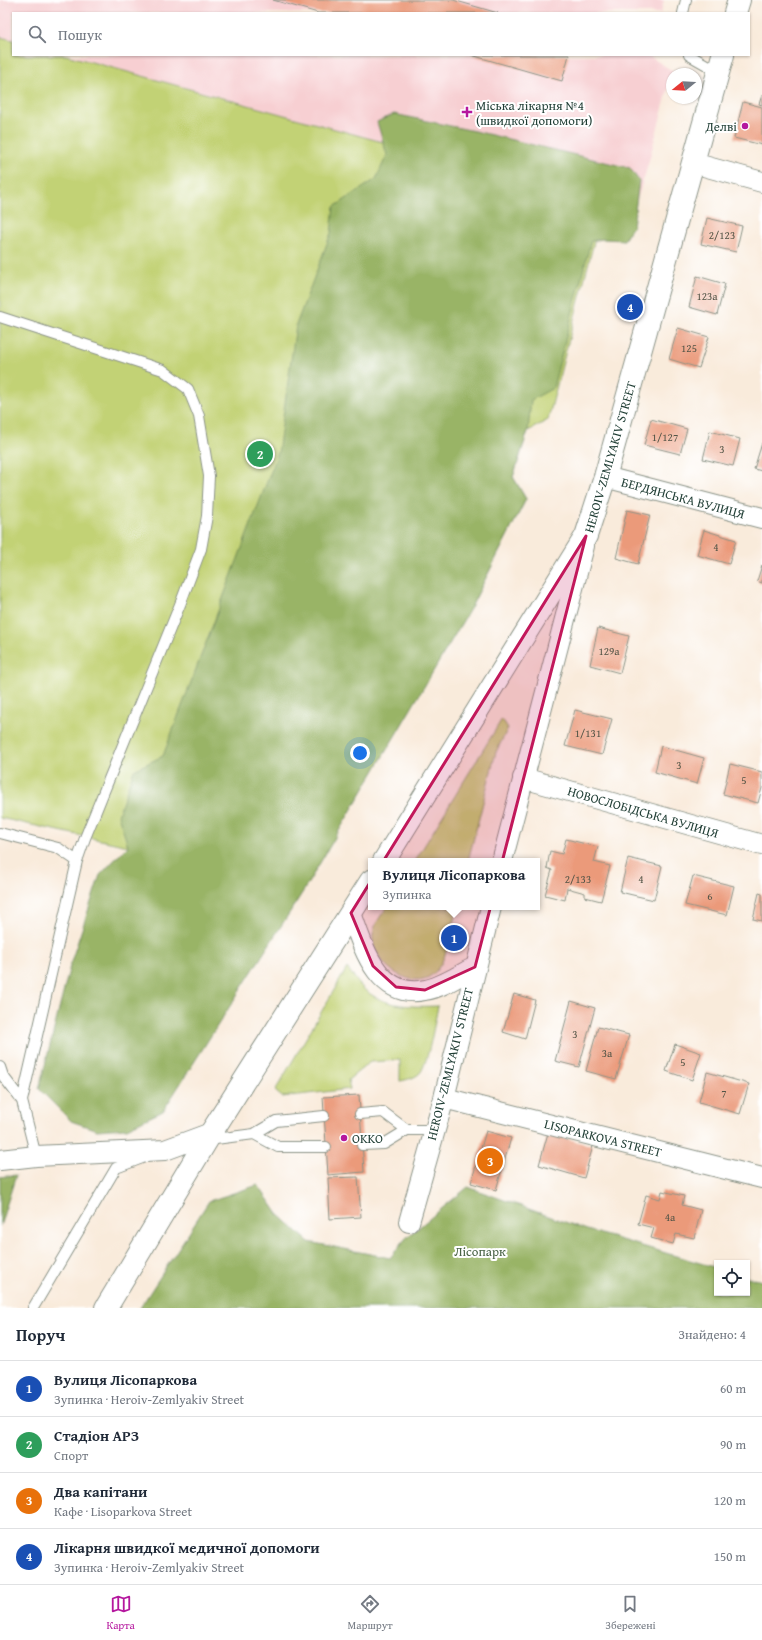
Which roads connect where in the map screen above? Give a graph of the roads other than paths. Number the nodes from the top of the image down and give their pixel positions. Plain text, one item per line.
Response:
1 (686, 0) edge
2 (739, 0) edge
3 (683, 12) edge
4 (735, 12) edge
5 (693, 56) edge
6 (721, 63) edge
7 (694, 163) junction
8 (762, 182) edge
9 (0, 317) edge
10 (605, 477) junction
11 (762, 518) edge
12 (586, 536) junction
13 (523, 778) junction
14 (0, 833) edge
15 (762, 845) edge
16 (386, 858) edge
17 (503, 858) edge
18 (78, 861) junction
19 (368, 886) edge
20 (489, 910) edge
21 (351, 913) junction
22 (475, 967) junction
23 (0, 1067) edge
24 (444, 1098) junction
25 (22, 1101) junction
26 (360, 1114) dead end
27 (324, 1116) dead end
28 (407, 1130) junction
29 (434, 1130) junction
30 (254, 1134) junction
31 (209, 1136) junction
32 (362, 1145) dead end
33 (326, 1147) dead end
34 (166, 1150) junction
35 (36, 1156) junction
36 (0, 1160) edge
37 (762, 1178) edge
38 (409, 1222) dead end
39 (33, 1308) edge
40 (106, 1308) edge

1 - 3 lane
2 - 4 main road
5 - 6 lane
6 - 7 main road, HEROIV-ZEMLYAKIV STREET
7 - 8 street
7 - 10 main road, HEROIV-ZEMLYAKIV STREET
9 - 18 lane
10 - 11 street, БЕРДЯНСЬКА ВУЛИЦЯ
10 - 12 main road, HEROIV-ZEMLYAKIV STREET
12 - 13 street, HEROIV-ZEMLYAKIV STREET
12 - 16 main road
13 - 15 street, НОВОСЛОБІДСЬКА ВУЛИЦЯ
13 - 17 street, HEROIV-ZEMLYAKIV STREET
14 - 18 lane
18 - 25 lane
19 - 21 main road
20 - 22 street, HEROIV-ZEMLYAKIV STREET
21 - 22 street
21 - 31 main road
22 - 24 street, HEROIV-ZEMLYAKIV STREET
23 - 25 lane
24 - 29 street, HEROIV-ZEMLYAKIV STREET
24 - 37 street, LISOPARKOVA STREET
25 - 35 lane
26 - 28 lane
27 - 30 lane
28 - 29 lane
28 - 32 lane
29 - 38 street, HEROIV-ZEMLYAKIV STREET
30 - 31 lane
30 - 33 lane
31 - 34 street
31 - 40 main road
34 - 35 street
34 - 39 lane
35 - 36 street

